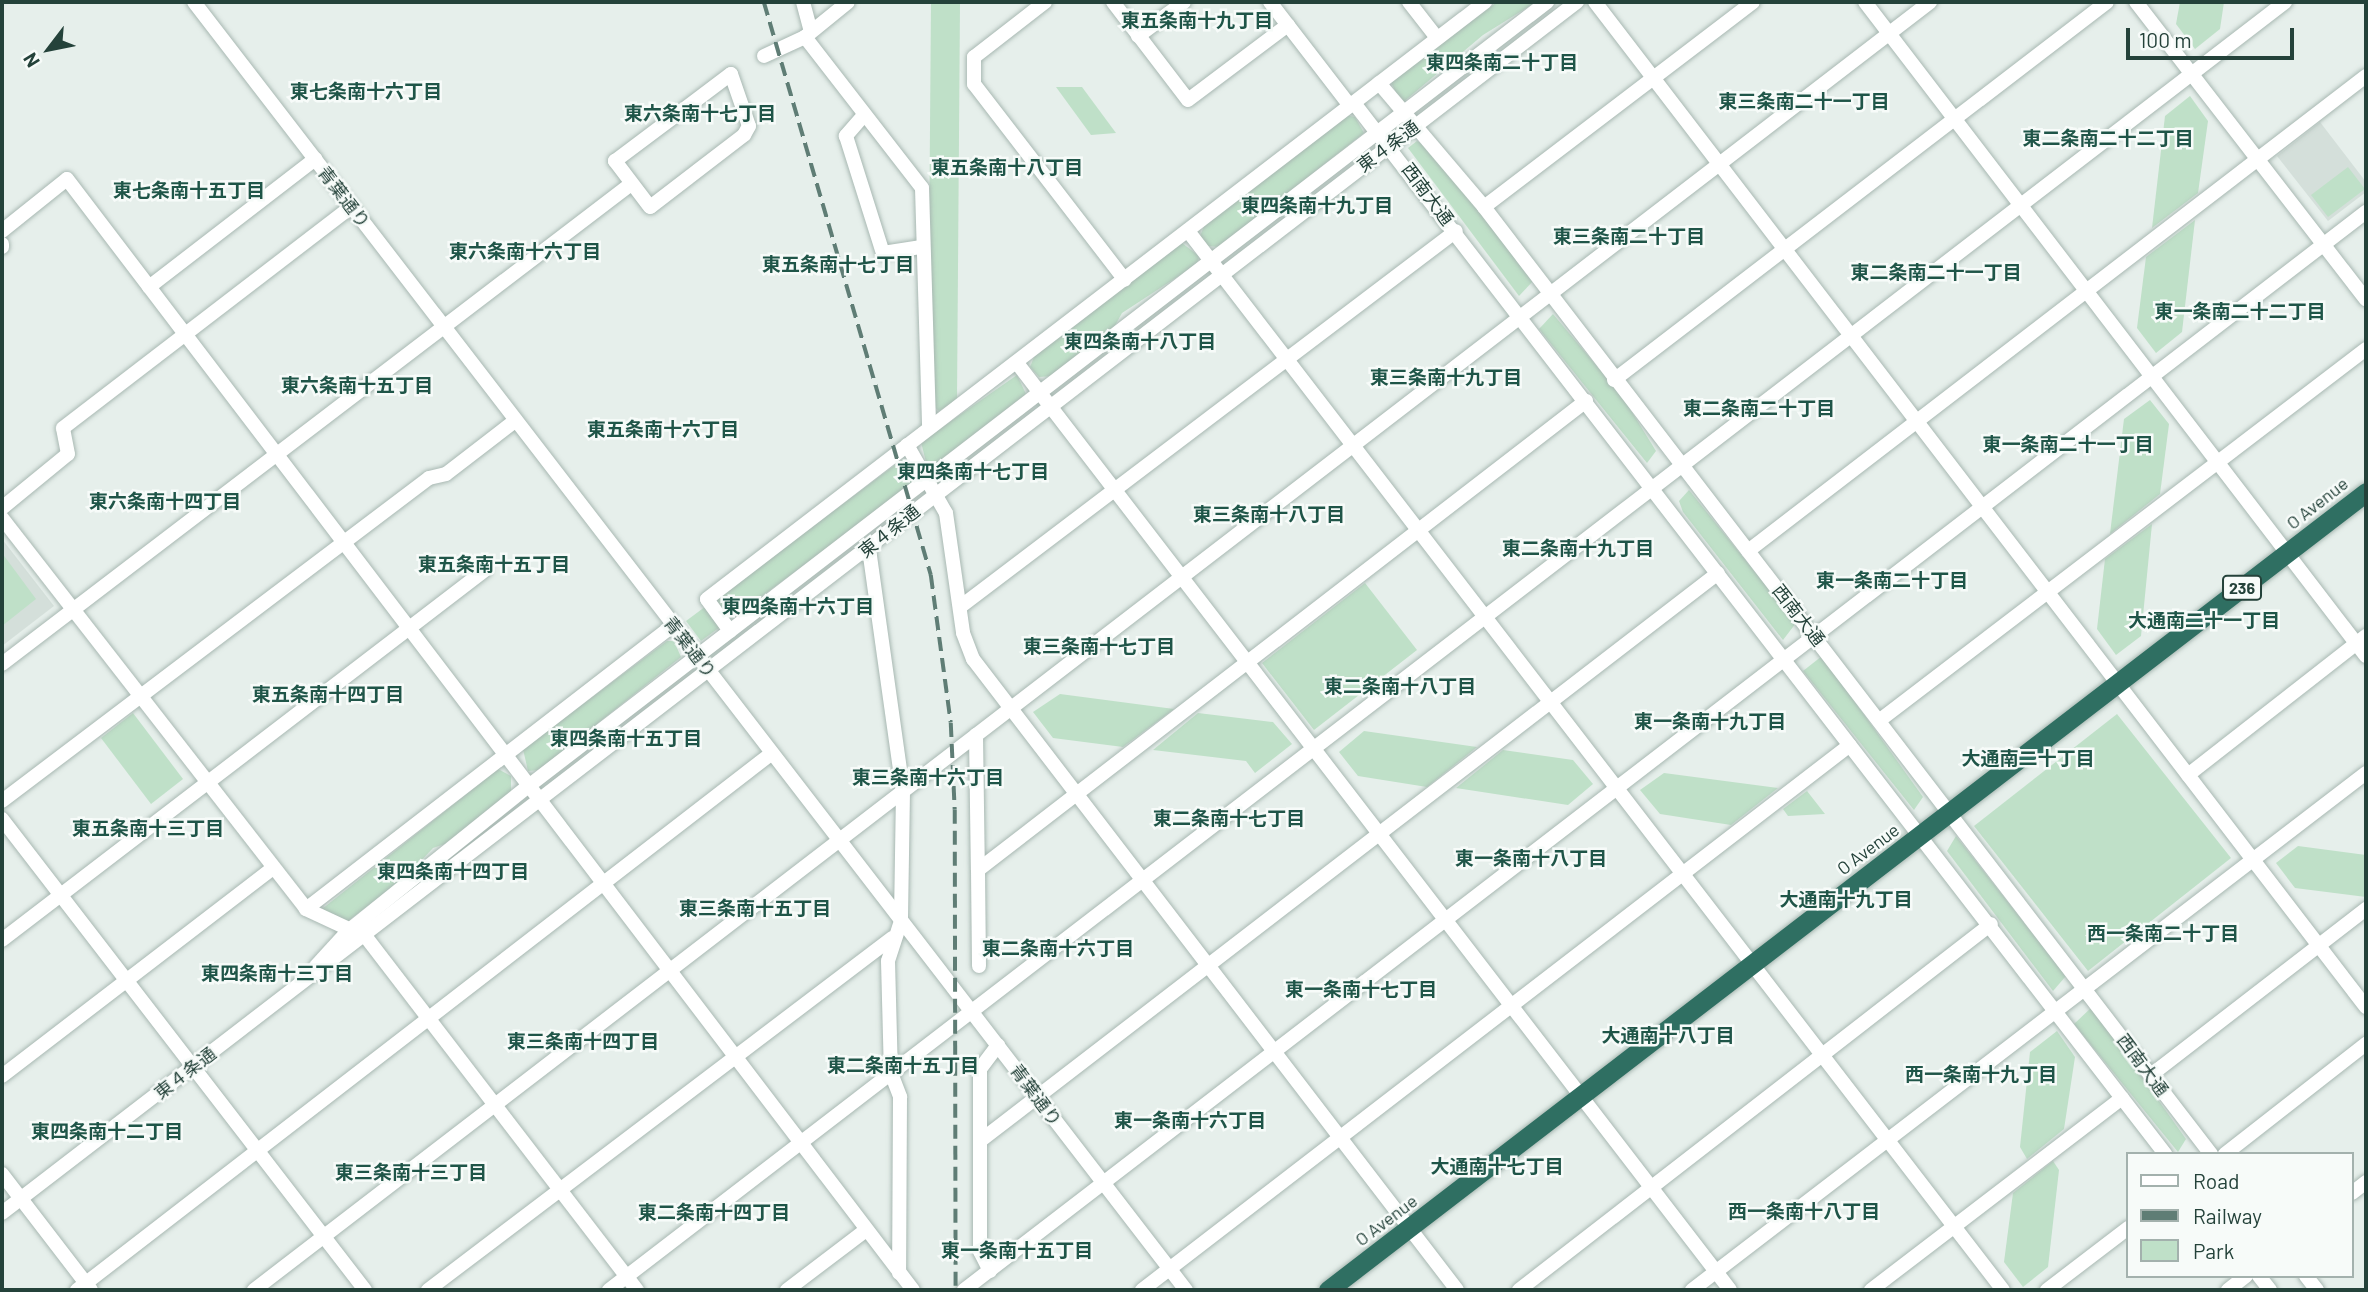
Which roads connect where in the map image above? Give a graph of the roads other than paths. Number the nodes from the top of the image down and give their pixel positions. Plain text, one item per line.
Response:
1 (194, 2) edge
2 (803, 2) edge
3 (848, 2) edge
4 (1045, 2) edge
5 (1113, 2) edge
6 (1184, 2) edge
7 (1270, 2) edge
8 (1409, 2) edge
9 (1485, 2) edge
10 (1547, 2) edge
11 (1577, 2) edge
12 (1595, 2) edge
13 (1753, 2) edge
14 (1865, 2) edge
15 (1930, 2) edge
16 (2107, 2) edge
17 (2136, 2) edge
18 (2285, 2) edge
19 (1288, 25) junction
20 (1889, 33) junction
21 (808, 34) junction
22 (1138, 36) junction
23 (1437, 38) junction
24 (764, 56) dead end
25 (2191, 73) junction
26 (2366, 76) edge
27 (1652, 80) junction
28 (1379, 83) junction
29 (1352, 105) junction
30 (1404, 113) junction
31 (864, 116) junction
32 (1956, 119) junction
33 (1417, 124) junction
34 (1380, 133) junction
35 (1391, 144) junction
36 (2258, 158) junction
37 (315, 159) junction
38 (1718, 165) junction
39 (631, 184) junction
40 (2022, 204) junction
41 (352, 206) junction
42 (1484, 207) junction
43 (2366, 212) edge
44 (2, 231) edge
45 (1188, 231) junction
46 (1456, 231) junction
47 (2324, 245) junction
48 (922, 247) junction
49 (1784, 251) junction
50 (1211, 262) junction
51 (1221, 275) junction
52 (1125, 280) junction
53 (149, 287) junction
54 (2088, 291) junction
55 (1550, 294) junction
56 (2366, 300) edge
57 (1522, 316) junction
58 (444, 324) junction
59 (185, 334) junction
60 (1849, 337) junction
61 (2366, 349) edge
62 (1287, 361) junction
63 (1017, 363) junction
64 (2154, 376) junction
65 (1614, 380) junction
66 (1040, 393) junction
67 (1586, 401) junction
68 (1050, 406) junction
69 (516, 420) junction
70 (1915, 422) junction
71 (929, 428) junction
72 (907, 445) junction
73 (1354, 445) junction
74 (276, 452) junction
75 (2219, 461) junction
76 (1682, 466) junction
77 (926, 481) junction
78 (1653, 487) junction
79 (1118, 492) junction
80 (2366, 492) edge
81 (935, 494) junction
82 (2, 508) edge
83 (1982, 508) junction
84 (2, 519) edge
85 (1420, 531) junction
86 (345, 542) junction
87 (869, 549) junction
88 (1748, 551) junction
89 (2288, 552) junction
90 (485, 570) dead end
91 (1718, 573) junction
92 (1183, 578) junction
93 (2047, 593) junction
94 (960, 607) junction
95 (71, 609) junction
96 (1485, 617) junction
97 (673, 625) junction
98 (411, 626) junction
99 (730, 631) junction
100 (1815, 636) junction
101 (2361, 640) edge
102 (2366, 656) edge
103 (697, 657) junction
104 (1786, 659) junction
105 (1248, 663) junction
106 (2, 664) edge
107 (707, 669) junction
108 (2116, 683) junction
109 (141, 699) junction
110 (1551, 702) junction
111 (1010, 709) junction
112 (1880, 720) junction
113 (976, 736) junction
114 (1850, 745) junction
115 (1313, 748) junction
116 (772, 753) junction
117 (509, 754) junction
118 (2366, 773) edge
119 (2188, 775) junction
120 (206, 783) junction
121 (526, 788) junction
122 (1618, 789) junction
123 (903, 791) junction
124 (1077, 795) junction
125 (2, 801) edge
126 (537, 801) junction
127 (1948, 813) junction
128 (2, 819) edge
129 (1379, 833) junction
130 (1922, 834) junction
131 (840, 840) junction
132 (2253, 860) junction
133 (272, 869) junction
134 (978, 870) junction
135 (1682, 872) junction
136 (1143, 880) junction
137 (602, 887) junction
138 (60, 894) junction
139 (306, 909) junction
140 (2366, 909) edge
141 (1446, 920) junction
142 (901, 921) junction
143 (1991, 924) junction
144 (348, 931) junction
145 (366, 937) junction
146 (892, 938) junction
147 (2, 940) edge
148 (2319, 945) junction
149 (1752, 963) junction
150 (1209, 965) junction
151 (979, 966) dead end
152 (668, 972) junction
153 (126, 980) junction
154 (300, 983) junction
155 (2085, 989) junction
156 (1511, 1005) junction
157 (2366, 1007) edge
158 (972, 1011) junction
159 (2056, 1011) junction
160 (431, 1018) junction
161 (2366, 1044) edge
162 (998, 1045) junction
163 (1275, 1050) junction
164 (1823, 1055) junction
165 (734, 1057) junction
166 (193, 1067) junction
167 (891, 1073) junction
168 (2151, 1075) junction
169 (2, 1076) edge
170 (1581, 1096) junction
171 (1037, 1097) junction
172 (2122, 1098) junction
173 (495, 1106) junction
174 (1340, 1137) junction
175 (980, 1141) junction
176 (1888, 1141) junction
177 (799, 1142) junction
178 (258, 1152) junction
179 (2163, 1152) edge
180 (2209, 1152) edge
181 (2228, 1152) edge
182 (2, 1174) edge
183 (1104, 1184) junction
184 (1651, 1187) junction
185 (559, 1190) junction
186 (21, 1199) junction
187 (2, 1213) edge
188 (1954, 1226) junction
189 (1411, 1228) junction
190 (866, 1230) junction
191 (2126, 1230) edge
192 (323, 1237) junction
193 (1170, 1269) junction
194 (990, 1271) junction
195 (1716, 1272) junction
196 (899, 1273) junction
197 (626, 1276) junction
198 (2243, 1278) edge
199 (84, 1288) edge
200 (254, 1290) edge
201 (365, 1290) edge
202 (428, 1290) edge
203 (609, 1290) edge
204 (637, 1290) edge
205 (787, 1290) edge
206 (913, 1290) edge
207 (964, 1290) edge
208 (1142, 1290) edge
209 (1186, 1290) edge
210 (1328, 1290) edge
211 (1457, 1290) edge
212 (1519, 1290) edge
213 (1692, 1290) edge
214 (1730, 1290) edge
215 (1871, 1290) edge
216 (2003, 1290) edge
217 (2047, 1290) edge
218 (2228, 1290) edge

1 - 37 street, 青葉通り
2 - 21 street
3 - 21 street
4 - 52 street
5 - 22 street
6 - 22 street
7 - 19 street, 西南大通
8 - 23 street
9 - 23 street
10 - 30 street, 東４条通
11 - 33 street, 東４条通
12 - 27 street
13 - 27 street
14 - 20 street
15 - 20 street
16 - 32 street
17 - 25 street
18 - 25 street
19 - 22 street
19 - 29 street, 西南大通
20 - 32 street
20 - 38 street
21 - 24 street
21 - 31 street
23 - 28 street
25 - 36 street
25 - 40 street
26 - 36 street
27 - 38 street
27 - 42 street
28 - 29 street
28 - 30 street, 西南大通
29 - 34 street, 西南大通
29 - 45 street
30 - 33 street, 西南大通
30 - 34 street, 東４条通
31 - 48 street
31 - 48 street
32 - 40 street
32 - 49 street
33 - 35 street, 東４条通
33 - 42 street, 西南大通
34 - 35 street, 西南大通
34 - 50 street, 東４条通
35 - 46 street, 西南大通
35 - 51 street, 東４条通
36 - 47 street
36 - 54 street
37 - 41 street, 青葉通り
37 - 53 street
38 - 49 street
38 - 55 street
39 - 39 street
39 - 58 street
40 - 54 street
40 - 60 street
41 - 58 street, 青葉通り
41 - 59 street
42 - 55 street, 西南大通
43 - 47 street
44 - 53 street
45 - 50 street
45 - 52 street
46 - 57 street, 西南大通
46 - 62 street
47 - 56 street
47 - 64 street
48 - 71 street
49 - 60 street
49 - 65 street
50 - 51 street
50 - 66 street, 東４条通
51 - 62 street
51 - 68 street, 東４条通
52 - 63 street
53 - 59 street
54 - 64 street
54 - 70 street
55 - 57 street
55 - 65 street, 西南大通
57 - 67 street, 西南大通
57 - 73 street
58 - 69 street, 青葉通り
58 - 74 street
59 - 74 street
59 - 82 street
60 - 70 street
60 - 76 street
61 - 75 street
62 - 73 street
62 - 79 street
63 - 66 street
63 - 71 street
64 - 75 street
64 - 83 street
65 - 76 street, 西南大通
66 - 68 street
66 - 77 street, 東４条通
67 - 78 street, 西南大通
67 - 85 street
68 - 79 street
68 - 81 street, 東４条通
69 - 86 street
69 - 97 street, 青葉通り
70 - 83 street
70 - 88 street
71 - 72 street
72 - 77 street
72 - 99 street
73 - 85 street
73 - 92 street
74 - 86 street
74 - 95 street
75 - 89 street
75 - 93 street
76 - 78 street
76 - 88 street, 西南大通
77 - 81 street
77 - 99 street, 東４条通
78 - 91 street, 西南大通
78 - 96 street
79 - 92 street
79 - 94 street
80 - 89 highway, O Avenue / 236
81 - 87 street, 東４条通
81 - 94 street
83 - 93 street
83 - 100 street
84 - 95 street
85 - 96 street
85 - 105 street
86 - 98 street
86 - 109 street
87 - 107 street, 東４条通
87 - 123 street
88 - 100 street, 西南大通
89 - 101 street
89 - 108 highway, O Avenue / 236
90 - 98 street
91 - 104 street, 西南大通
91 - 110 street
92 - 105 street
92 - 111 street
93 - 108 street
93 - 112 street
94 - 111 street
95 - 106 street
95 - 109 street
96 - 110 street
96 - 115 street
97 - 103 street, 青葉通り
97 - 117 street
98 - 117 street
98 - 120 street
99 - 103 street, 東４条通
100 - 104 street
100 - 112 street, 西南大通
101 - 102 street
101 - 119 street
103 - 107 street, 青葉通り
103 - 121 street, 東４条通
104 - 114 street, 西南大通
104 - 122 street
105 - 115 street
105 - 124 street
107 - 116 street, 青葉通り
107 - 126 street, 東４条通
108 - 119 street
108 - 127 highway, O Avenue / 236
109 - 120 street
109 - 125 street
110 - 122 street
110 - 129 street
111 - 113 street
111 - 124 street
112 - 127 street, 西南大通
113 - 123 street
113 - 134 street
114 - 130 street, 西南大通
114 - 135 street
115 - 129 street
115 - 136 street
116 - 131 street, 青葉通り
116 - 137 street
117 - 121 street
117 - 139 street
118 - 132 street
119 - 132 street
120 - 133 street
120 - 138 street
121 - 126 street
121 - 144 street, 東４条通
122 - 135 street
122 - 141 street
123 - 131 street
123 - 142 street
124 - 134 street
124 - 136 street
126 - 137 street
126 - 145 street, 東４条通
127 - 130 highway, O Avenue / 236
127 - 155 street, 西南大通
128 - 138 street
129 - 141 street
129 - 150 street
130 - 143 street, 西南大通
130 - 149 highway, O Avenue / 236
131 - 142 street, 青葉通り
131 - 152 street
132 - 148 street
132 - 155 street
133 - 139 street
133 - 153 street
134 - 151 street
135 - 149 street
135 - 156 street
136 - 150 street
136 - 158 street
137 - 152 street
137 - 160 street
138 - 147 street
138 - 153 street
139 - 144 street
140 - 148 street
141 - 156 street
141 - 163 street
142 - 146 street
142 - 158 street, 青葉通り
143 - 159 street, 西南大通
143 - 164 street
144 - 145 street
144 - 154 street, 東４条通
145 - 154 street, 東４条通
145 - 160 street
146 - 165 street
146 - 167 street
148 - 157 street
148 - 168 street
149 - 164 street
149 - 170 highway, O Avenue / 236
150 - 163 street
150 - 171 street
152 - 165 street
152 - 173 street
153 - 166 street
153 - 169 street
154 - 166 street, 東４条通
155 - 159 street
155 - 168 street, 西南大通
156 - 170 street
156 - 174 street
158 - 162 street, 青葉通り
158 - 167 street
159 - 172 street, 西南大通
159 - 176 street
160 - 173 street
160 - 178 street
161 - 181 street
162 - 171 street, 青葉通り
162 - 175 street
163 - 174 street
163 - 183 street
164 - 176 street
164 - 184 street
165 - 177 street
165 - 185 street
166 - 178 street
166 - 186 street, 東４条通
167 - 177 street
167 - 196 street
168 - 180 street, 西南大通
170 - 184 street
170 - 189 highway, O Avenue / 236
171 - 175 street
171 - 183 street, 青葉通り
172 - 179 street, 西南大通
172 - 188 street
173 - 185 street
173 - 192 street
174 - 189 street
174 - 193 street
175 - 194 street
176 - 188 street
176 - 195 street
177 - 190 street
177 - 197 street
178 - 192 street
178 - 199 street
182 - 186 street
183 - 193 street, 青葉通り
183 - 194 street
184 - 195 street
184 - 212 street
185 - 197 street
185 - 202 street
186 - 187 street, 東４条通
186 - 199 street
188 - 215 street
188 - 216 street
189 - 210 highway, O Avenue / 236
189 - 211 street
190 - 196 street
190 - 205 street
191 - 217 street
192 - 200 street
192 - 201 street
193 - 208 street
193 - 209 street, 青葉通り
194 - 207 street
195 - 213 street
195 - 214 street
196 - 206 street
197 - 203 street
197 - 204 street
198 - 218 street

